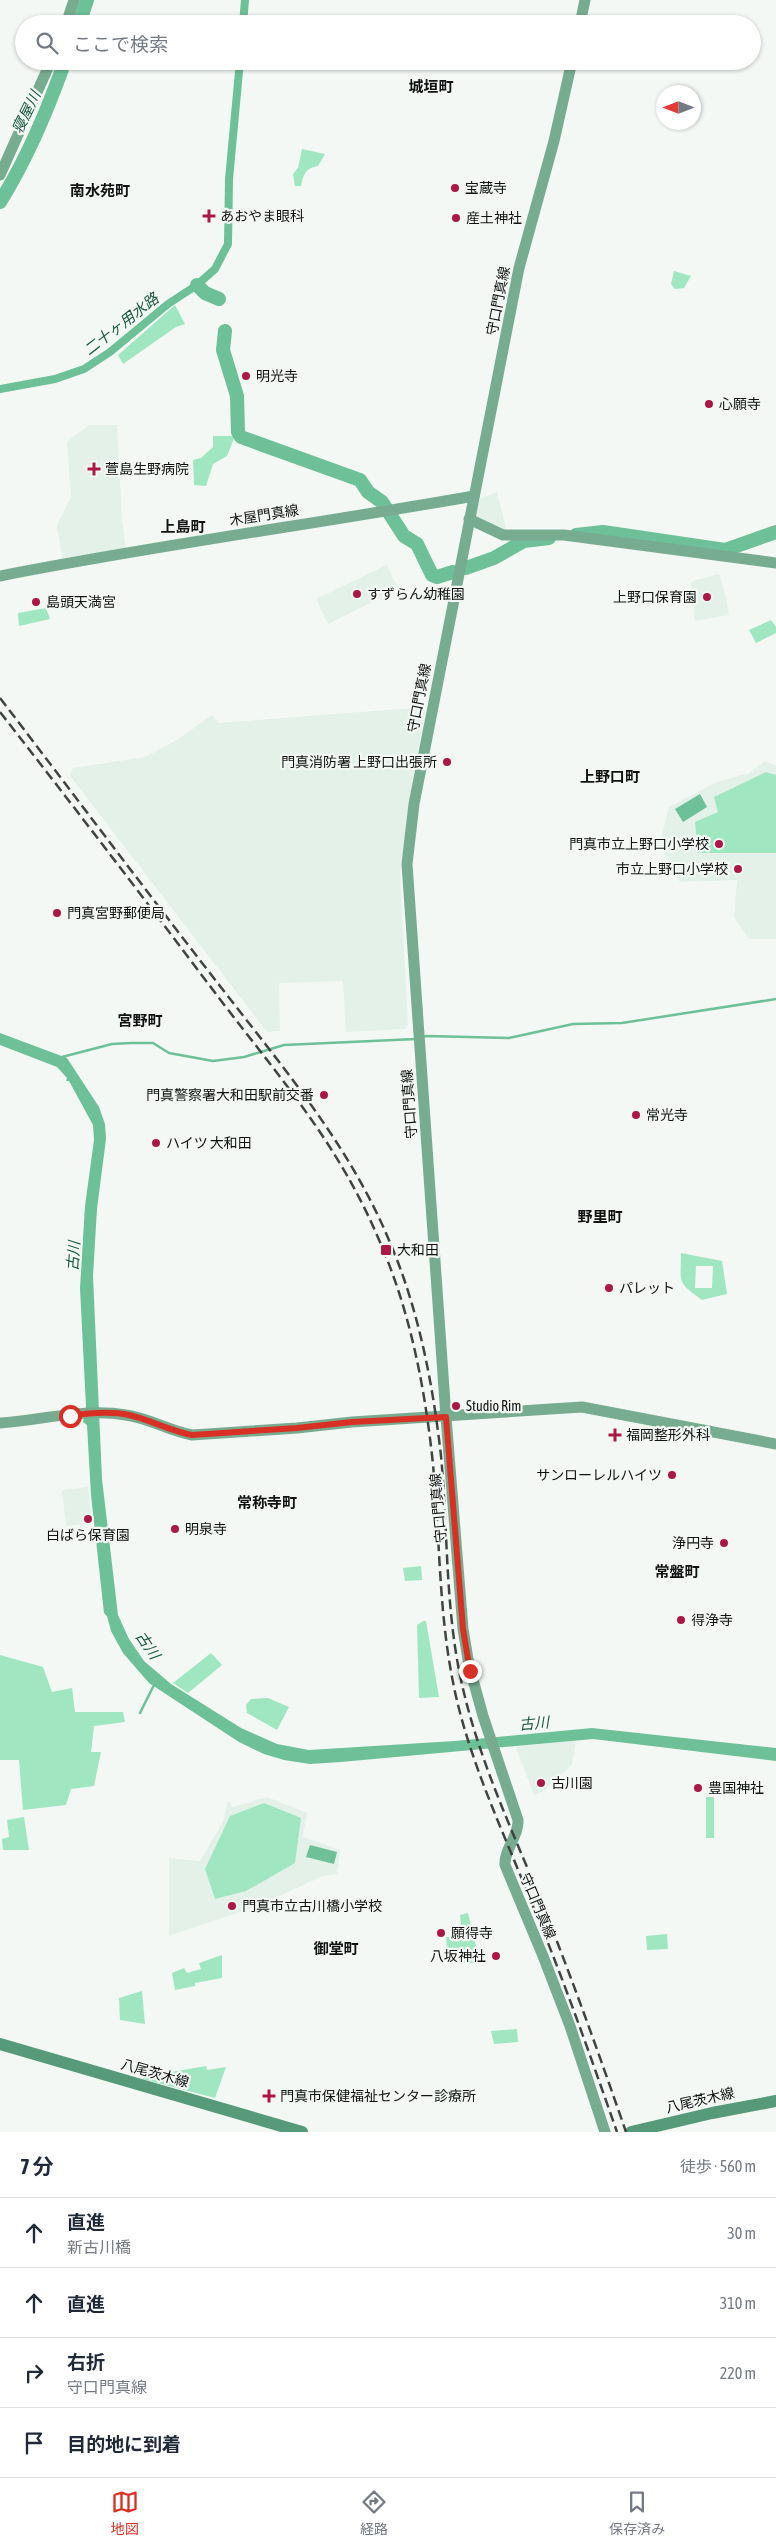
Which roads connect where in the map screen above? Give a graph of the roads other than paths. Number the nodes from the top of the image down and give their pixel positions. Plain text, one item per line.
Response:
1 (74, 0) edge
2 (585, 0) edge
3 (69, 15) edge
4 (582, 15) edge
5 (47, 70) edge
6 (570, 70) edge
7 (0, 175) edge
8 (474, 496) junction
9 (470, 519) junction
10 (776, 563) edge
11 (0, 576) edge
12 (446, 1417) junction
13 (0, 1423) edge
14 (776, 1444) edge
15 (0, 2044) edge
16 (776, 2101) edge
17 (302, 2132) edge
18 (604, 2132) edge
19 (631, 2132) edge

1 - 3 main road
2 - 4 main road
5 - 7 main road
6 - 8 main road, 守口門真線
8 - 9 main road, 守口門真線
8 - 11 main road, 木屋門真線
9 - 10 main road
9 - 12 main road, 守口門真線
12 - 13 main road
12 - 14 main road
12 - 18 main road, 守口門真線
15 - 17 main road, 八尾茨木線
16 - 19 main road, 八尾茨木線

